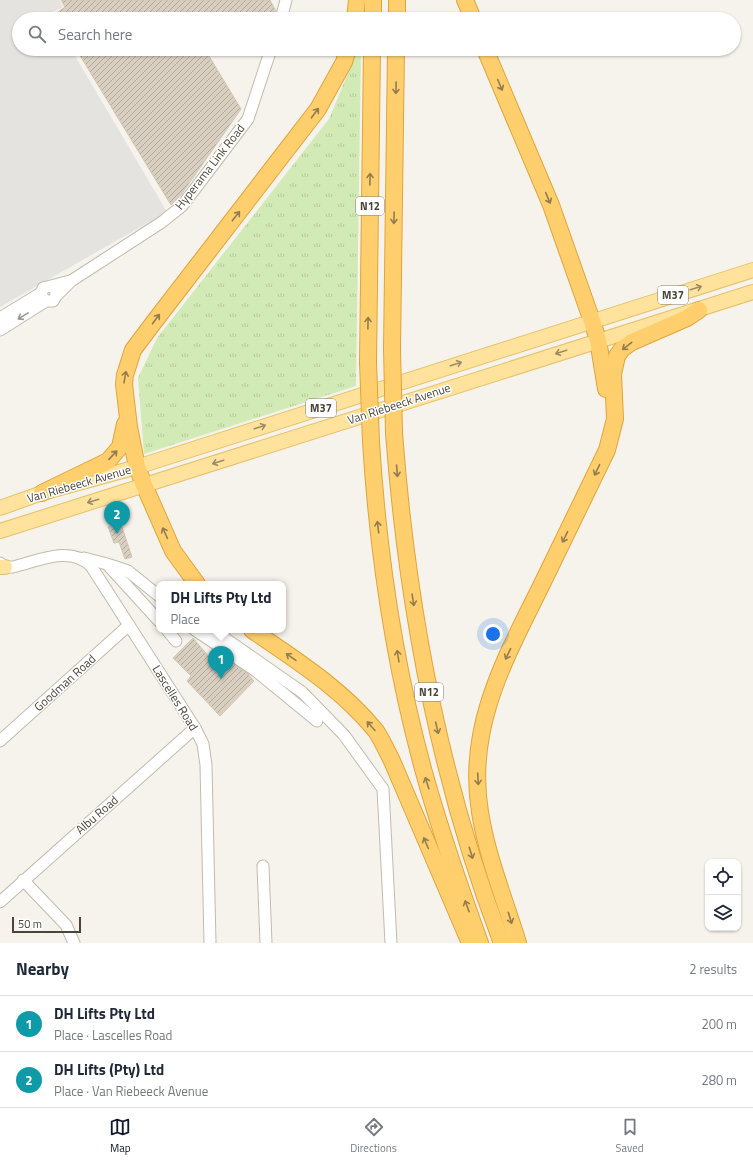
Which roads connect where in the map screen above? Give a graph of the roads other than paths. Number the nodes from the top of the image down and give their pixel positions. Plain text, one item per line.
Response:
1 (286, 0) edge
2 (357, 0) edge
3 (373, 0) edge
4 (397, 0) edge
5 (465, 0) edge
6 (283, 12) edge
7 (355, 12) edge
8 (373, 12) edge
9 (397, 12) edge
10 (470, 12) edge
11 (269, 56) edge
12 (346, 56) edge
13 (372, 56) edge
14 (396, 56) edge
15 (488, 56) edge
16 (753, 270) edge
17 (753, 292) edge
18 (49, 294) junction
19 (698, 310) junction
20 (0, 318) edge
21 (592, 320) junction
22 (0, 330) edge
23 (598, 340) junction
24 (126, 405) junction
25 (611, 438) junction
26 (137, 467) junction
27 (144, 485) junction
28 (42, 493) junction
29 (1, 507) edge
30 (0, 531) edge
31 (81, 557) junction
32 (107, 564) junction
33 (2, 566) edge
34 (195, 581) edge
35 (156, 594) edge
36 (144, 604) junction
37 (156, 610) edge
38 (156, 618) edge
39 (129, 625) junction
40 (169, 633) edge
41 (199, 633) edge
42 (217, 633) edge
43 (256, 633) edge
44 (176, 641) dead end
45 (317, 721) dead end
46 (195, 728) junction
47 (0, 741) edge
48 (263, 866) dead end
49 (23, 880) junction
50 (0, 902) edge
51 (74, 943) edge
52 (210, 943) edge
53 (266, 943) edge
54 (392, 943) edge
55 (470, 943) edge
56 (480, 943) edge
57 (502, 943) edge
58 (518, 943) edge

1 - 6 street
2 - 7 highway
3 - 8 highway
4 - 9 highway
5 - 10 highway
11 - 18 street, Hyperama Link Road
24 -> 12 highway
56 -> 13 highway, N12, bridge
14 -> 57 highway, N12, bridge
15 -> 21 highway
21 -> 16 main road, Van Riebeeck Avenue / M37
17 - 19 main road, Van Riebeeck Avenue / M37
18 - 20 street, Hyperama Link Road
18 -> 22 street, Hyperama Link Road
19 - 23 main road, Van Riebeeck Avenue / M37
19 -> 25 highway
21 - 23 highway
26 -> 21 main road, Van Riebeeck Avenue / M37
23 - 25 highway
23 -> 27 main road, Van Riebeeck Avenue / M37
24 - 26 highway
28 -> 24 highway
25 -> 58 highway
26 - 27 highway
26 - 28 main road, Van Riebeeck Avenue / M37
27 -> 30 main road, Van Riebeeck Avenue / M37
34 -> 27 highway
28 - 29 main road, Van Riebeeck Avenue / M37
31 - 32 street
31 - 33 street
31 - 39 street, Lascelles Road
32 - 35 street
32 - 36 street
36 - 37 street
36 - 38 street
39 - 46 street, Lascelles Road
39 - 47 street, Goodman Road
40 - 44 street
41 - 45 street
42 - 54 street
55 -> 43 highway
46 - 49 street, Albu Road
46 - 52 street, Lascelles Road
48 - 53 street
49 - 50 street, Albu Road
49 - 51 street

